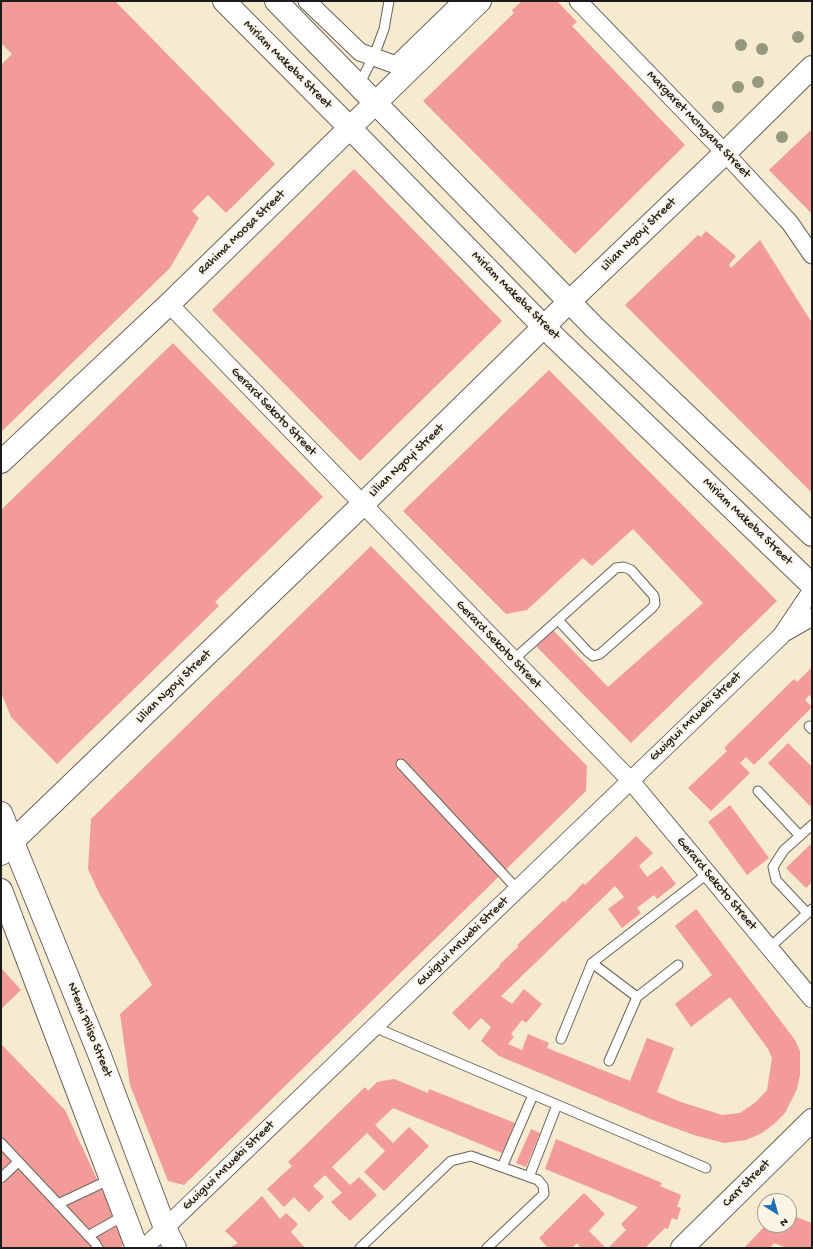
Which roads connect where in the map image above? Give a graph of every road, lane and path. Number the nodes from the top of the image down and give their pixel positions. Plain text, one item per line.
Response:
1 (224, 1) edge
2 (276, 1) edge
3 (307, 1) edge
4 (390, 1) edge
5 (462, 1) edge
6 (480, 1) edge
7 (578, 1) edge
8 (372, 57) junction
9 (812, 67) edge
10 (359, 85) junction
11 (376, 103) junction
12 (350, 128) junction
13 (726, 153) junction
14 (812, 255) edge
15 (569, 302) junction
16 (169, 304) junction
17 (544, 326) junction
18 (1, 462) edge
19 (362, 505) junction
20 (812, 535) edge
21 (812, 585) edge
22 (812, 590) edge
23 (812, 617) edge
24 (558, 620) junction
25 (781, 636) junction
26 (513, 660) junction
27 (401, 764) dead end
28 (630, 780) junction
29 (758, 791) dead end
30 (1, 813) edge
31 (812, 825) edge
32 (800, 836) junction
33 (6, 848) edge
34 (707, 874) junction
35 (517, 889) junction
36 (1, 890) edge
37 (810, 911) edge
38 (769, 948) junction
39 (592, 962) junction
40 (678, 965) dead end
41 (637, 997) junction
42 (812, 999) edge
43 (374, 1027) junction
44 (561, 1039) dead end
45 (609, 1061) dead end
46 (532, 1095) junction
47 (557, 1105) junction
48 (812, 1120) edge
49 (1, 1143) edge
50 (18, 1162) junction
51 (502, 1167) junction
52 (706, 1168) dead end
53 (529, 1177) junction
54 (1, 1178) edge
55 (111, 1178) junction
56 (58, 1204) junction
57 (125, 1215) junction
58 (165, 1228) junction
59 (88, 1236) junction
60 (98, 1248) edge
61 (137, 1248) edge
62 (144, 1248) edge
63 (175, 1248) edge
64 (360, 1248) edge
65 (487, 1248) edge
66 (682, 1248) edge

1 - 12 street, Miriam Makeba Street
2 - 10 street
3 - 8 street
4 - 8 lane
5 - 8 street
6 - 11 street, Rahima Moosa Street
7 - 13 street, Margaret McIngana Street
8 - 10 lane
9 - 13 street, Lilian Ngoyi Street
10 - 11 street
11 - 12 street, Rahima Moosa Street
11 - 15 street
12 - 16 street, Rahima Moosa Street
12 - 17 street, Miriam Makeba Street
13 - 14 street, Margaret McIngana Street
13 - 15 street, Lilian Ngoyi Street
15 - 17 street, Lilian Ngoyi Street
15 - 20 street
16 - 18 street, Rahima Moosa Street
16 - 19 street, Gerard Sekoto Street
17 - 19 street, Lilian Ngoyi Street
17 - 21 street, Miriam Makeba Street
19 - 26 street, Gerard Sekoto Street
19 - 33 street, Lilian Ngoyi Street
22 - 25 street, Gwigwi Mrwebi Street
23 - 25 street, Gwigwi Mrwebi Street
24 - 24 lane
24 - 26 lane
25 - 28 street, Gwigwi Mrwebi Street
26 - 28 street, Gerard Sekoto Street
27 - 35 lane
28 - 34 street, Gerard Sekoto Street
28 - 35 street, Gwigwi Mrwebi Street
29 - 32 lane
30 - 33 street, Ntemi Piliso Street
31 - 32 lane
32 - 37 lane
33 - 58 street, Ntemi Piliso Street
34 - 38 street, Gerard Sekoto Street
34 - 39 lane
35 - 43 street, Gwigwi Mrwebi Street
36 - 55 street
37 - 38 lane
38 - 42 street, Gerard Sekoto Street
39 - 41 lane
39 - 44 lane
40 - 41 lane
41 - 45 lane
43 - 46 lane
43 - 58 street, Gwigwi Mrwebi Street
46 - 47 lane
46 - 51 lane
47 - 52 lane
47 - 53 lane
48 - 66 street, Carr Street
49 - 50 lane
50 - 54 lane
50 - 56 lane
51 - 53 lane
51 - 64 lane
53 - 65 lane
55 - 56 lane
55 - 57 street
56 - 59 lane
57 - 59 lane
57 - 61 street
58 - 62 street, Gwigwi Mrwebi Street
58 - 63 street, Ntemi Piliso Street
59 - 60 lane

